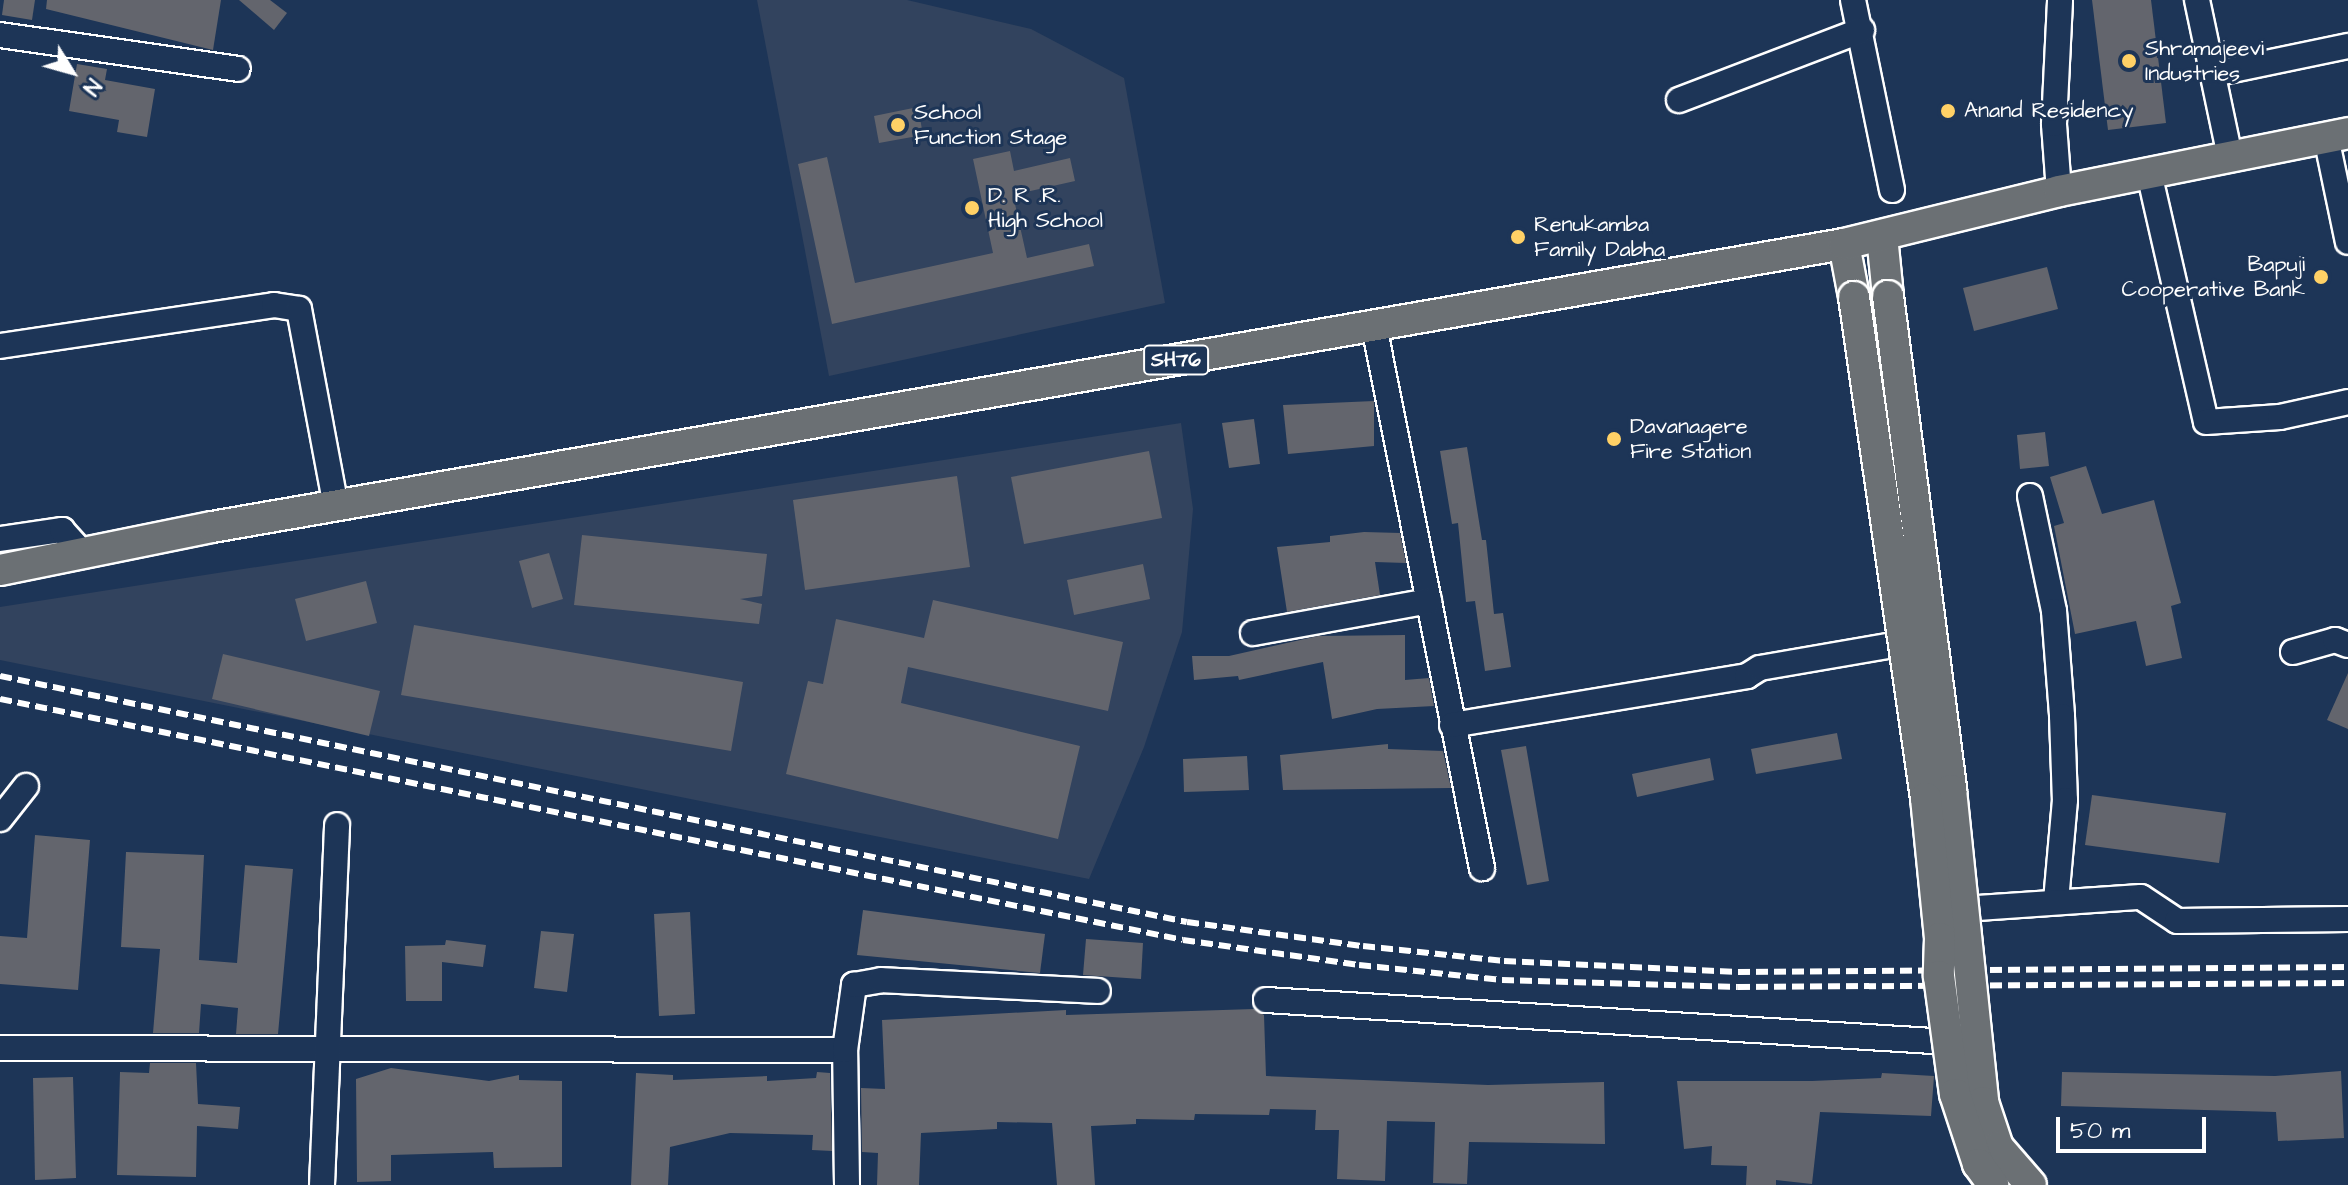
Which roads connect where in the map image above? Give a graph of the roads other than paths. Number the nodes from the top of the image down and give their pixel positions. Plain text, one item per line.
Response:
1 (1853, 0) edge
2 (2060, 0) edge
3 (2197, 0) edge
4 (1862, 30) junction
5 (0, 35) edge
6 (2348, 46) edge
7 (238, 69) dead end
8 (2213, 74) junction
9 (1679, 100) dead end
10 (2337, 135) edge
11 (2230, 156) junction
12 (2149, 173) junction
13 (1892, 190) dead end
14 (2059, 191) junction
15 (1882, 236) junction
16 (2348, 242) edge
17 (1844, 244) junction
18 (1374, 326) junction
19 (0, 346) edge
20 (2348, 402) edge
21 (2030, 496) dead end
22 (336, 506) junction
23 (0, 539) edge
24 (82, 552) junction
25 (0, 570) edge
26 (1429, 601) junction
27 (1253, 633) dead end
28 (1904, 643) junction
29 (2348, 645) edge
30 (2293, 652) dead end
31 (1452, 725) junction
32 (26, 786) dead end
33 (0, 819) edge
34 (337, 825) dead end
35 (1482, 868) dead end
36 (2056, 901) junction
37 (1963, 909) junction
38 (2348, 919) edge
39 (1098, 991) dead end
40 (1266, 1000) dead end
41 (1949, 1042) junction
42 (0, 1048) edge
43 (328, 1050) junction
44 (845, 1050) junction
45 (322, 1185) edge
46 (847, 1185) edge
47 (1993, 1185) edge
48 (2031, 1185) edge

1 - 4 street
2 - 14 street
3 - 8 street
4 - 9 street
4 - 13 street
5 - 7 street
6 - 8 street
8 - 11 street
10 - 11 main road, SH76
10 - 16 street
11 - 12 main road, SH76
12 - 14 main road, SH76
12 - 20 street
14 - 15 main road, SH76
15 - 17 main road, SH76
15 - 37 main road, bridge
17 - 18 main road, SH76
17 - 28 main road, bridge
18 - 22 main road, SH76
18 - 26 street
19 - 22 street
21 - 36 street
22 - 24 main road, SH76
23 - 24 street
24 - 25 main road, SH76
26 - 27 street
26 - 31 street
28 - 31 street
28 - 41 main road, bridge
29 - 30 street
31 - 35 street
32 - 33 street
34 - 43 street
36 - 37 street
36 - 38 street
37 - 48 main road, bridge
39 - 44 street
40 - 41 street
41 - 47 main road, bridge
42 - 43 street
43 - 44 street
43 - 45 street
44 - 46 street

